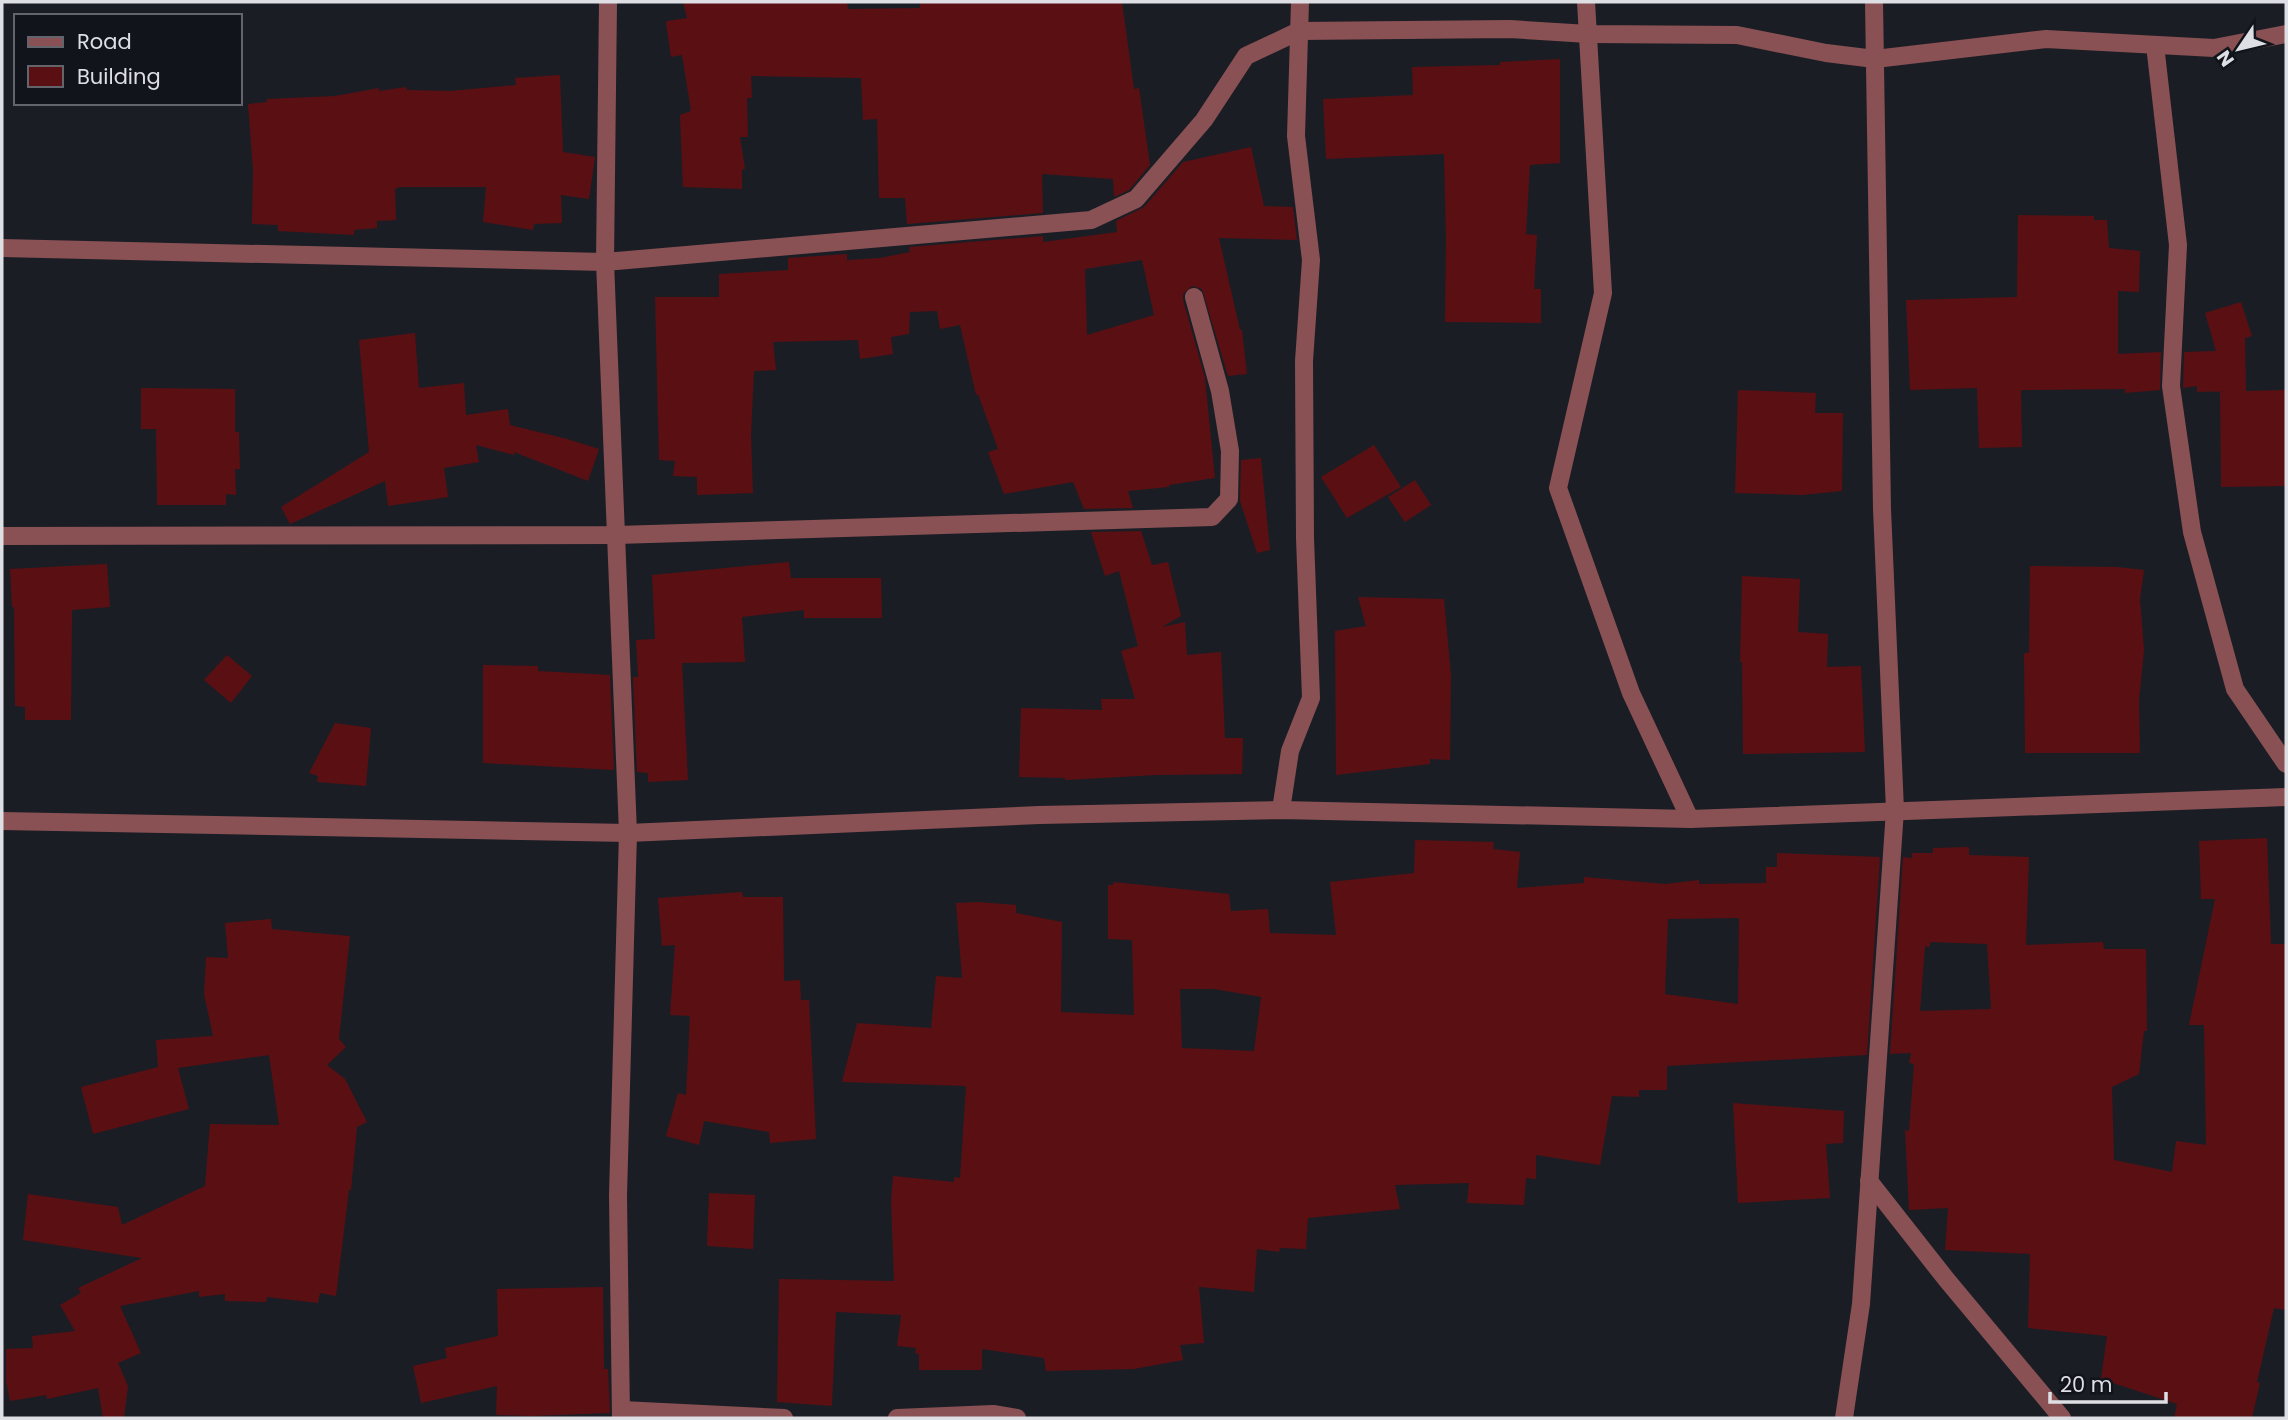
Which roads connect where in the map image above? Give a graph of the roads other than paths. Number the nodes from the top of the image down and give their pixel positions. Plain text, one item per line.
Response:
1 (608, 2) edge
2 (1300, 2) edge
3 (1586, 2) edge
4 (1874, 2) edge
5 (1299, 31) junction
6 (1588, 34) junction
7 (2286, 34) edge
8 (2155, 45) junction
9 (1875, 58) junction
10 (2, 248) edge
11 (605, 262) junction
12 (1194, 297) dead end
13 (617, 535) junction
14 (2, 537) edge
15 (2286, 764) edge
16 (2286, 797) edge
17 (1281, 810) junction
18 (1895, 810) junction
19 (1689, 819) junction
20 (2, 821) edge
21 (628, 833) junction
22 (1869, 1181) junction
23 (621, 1414) edge
24 (784, 1418) edge
25 (897, 1418) edge
26 (1017, 1418) edge
27 (1844, 1418) edge
28 (2063, 1418) edge

1 - 11 street
2 - 5 street
3 - 6 street
4 - 9 street
5 - 6 street
5 - 11 street
5 - 17 street
6 - 9 street
6 - 19 street
7 - 8 street
8 - 9 street
8 - 15 street
9 - 18 street
10 - 11 street
11 - 13 street
12 - 13 street
13 - 14 street
13 - 21 street
16 - 18 street
17 - 19 street
17 - 21 street
18 - 19 street
18 - 22 street
20 - 21 street
21 - 23 street
22 - 27 street
22 - 28 street
23 - 24 street
25 - 26 street

